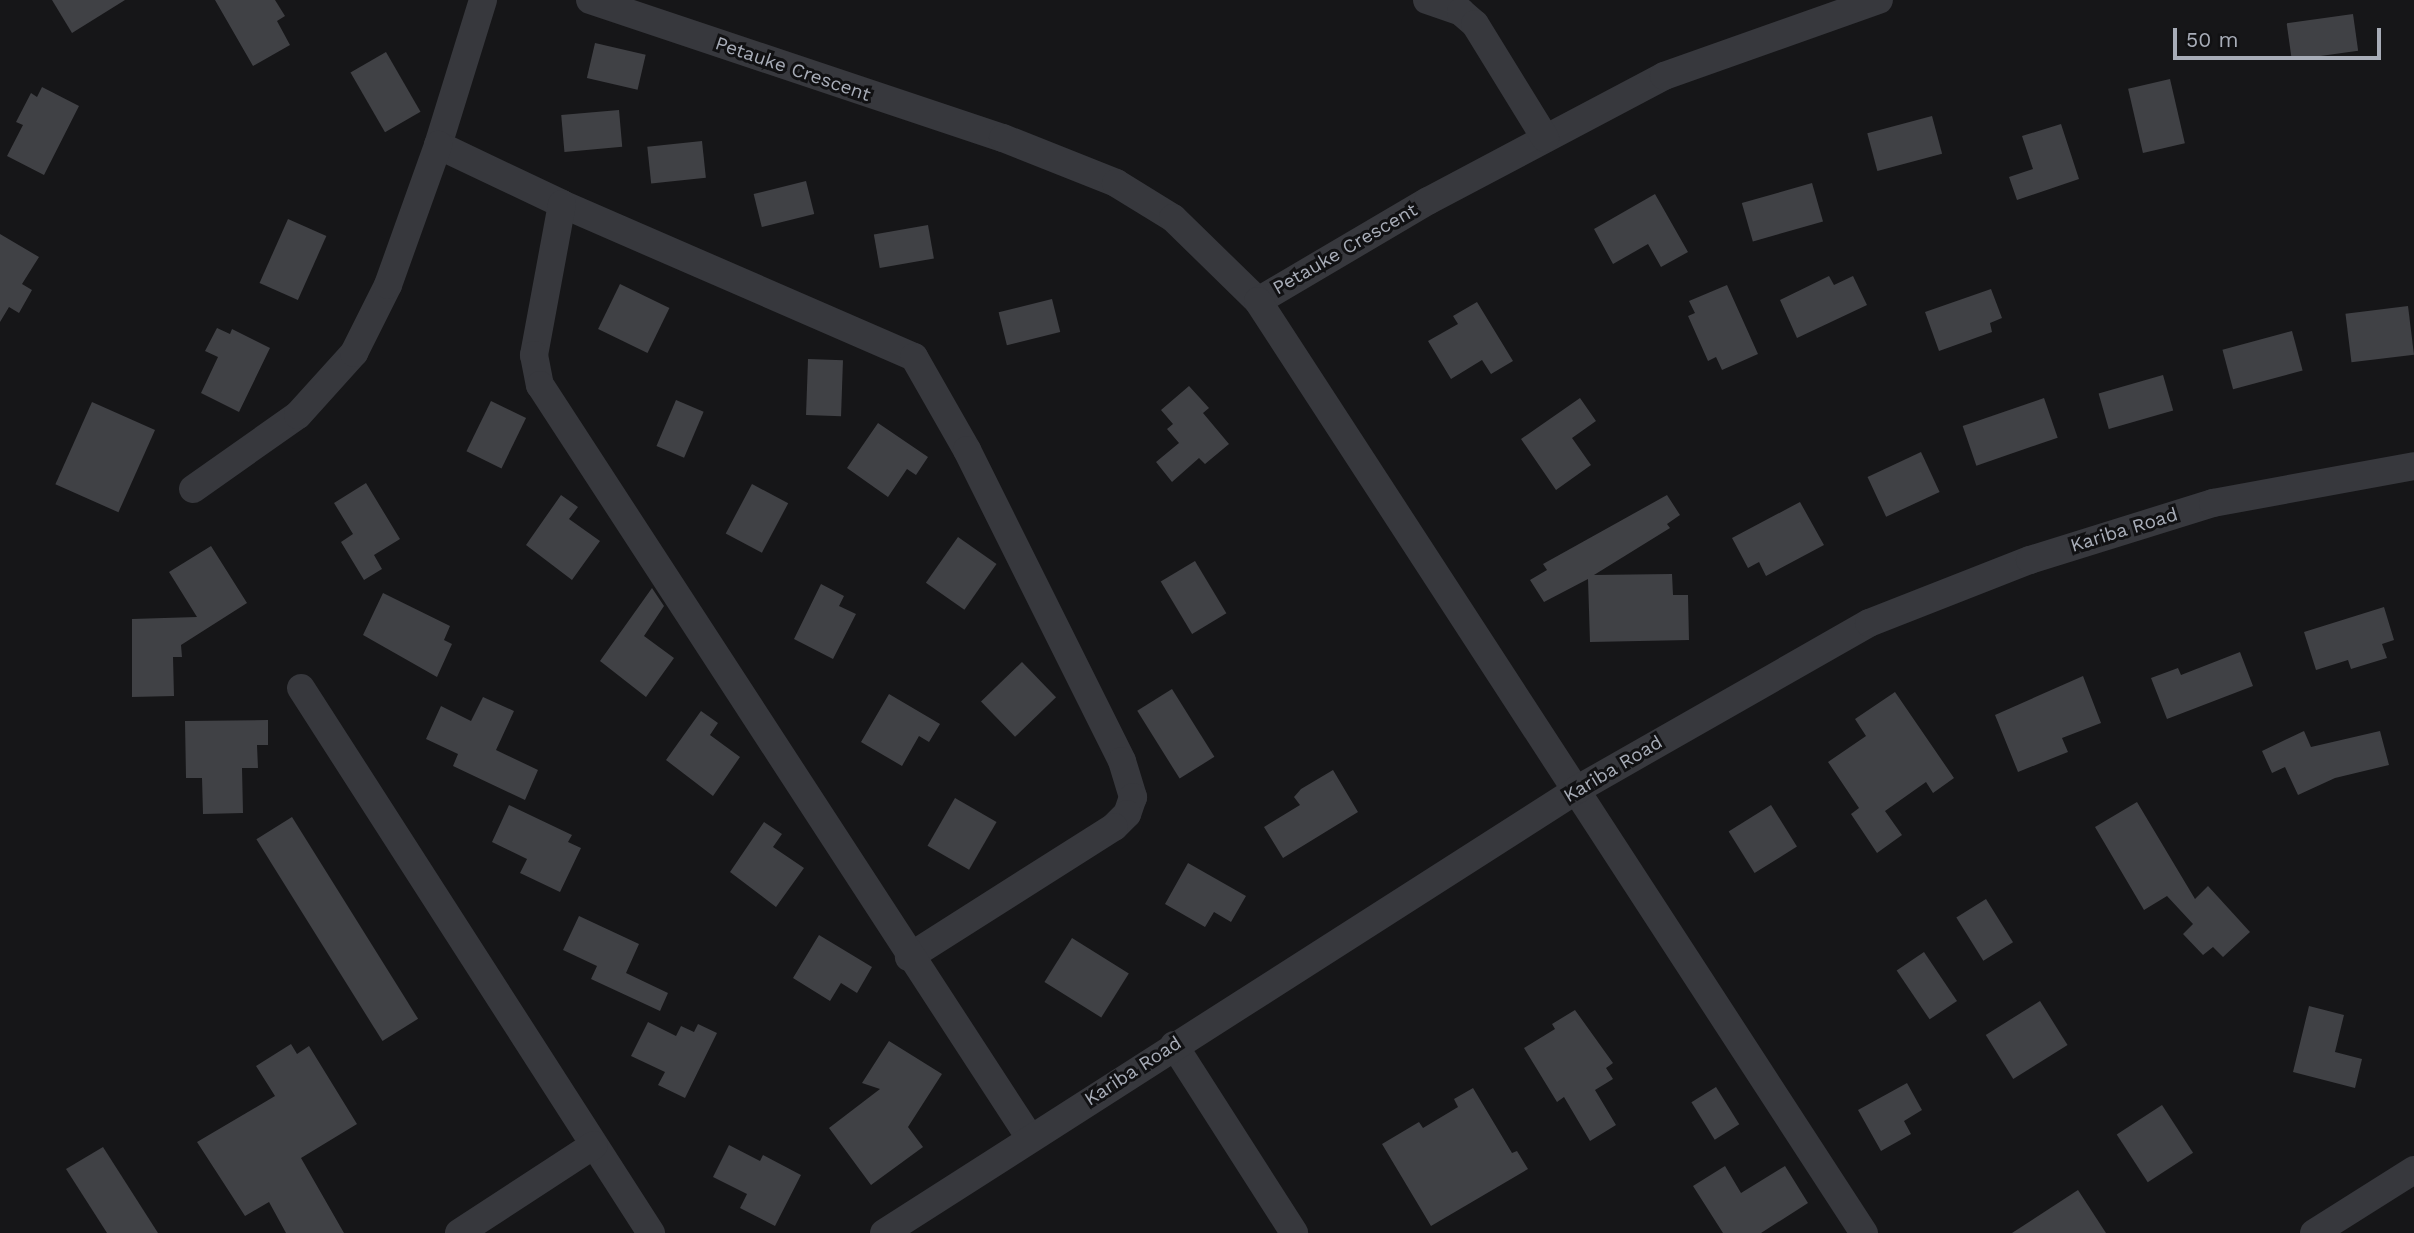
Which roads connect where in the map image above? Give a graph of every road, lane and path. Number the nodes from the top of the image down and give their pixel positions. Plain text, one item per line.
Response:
1 (483, 0) edge
2 (590, 0) edge
3 (1427, 0) edge
4 (1879, 0) edge
5 (1545, 138) junction
6 (438, 145) junction
7 (562, 204) junction
8 (1258, 301) junction
9 (2414, 466) edge
10 (193, 489) dead end
11 (301, 688) dead end
12 (1578, 789) junction
13 (909, 957) junction
14 (1174, 1045) junction
15 (1030, 1138) junction
16 (594, 1145) junction
17 (2414, 1170) edge
18 (459, 1233) edge
19 (652, 1233) edge
20 (884, 1233) edge
21 (1294, 1233) edge
22 (1864, 1233) edge
23 (2314, 1233) edge

1 - 6 street
2 - 8 street, Petauke Crescent
3 - 5 street
4 - 5 street, Petauke Crescent
5 - 8 street, Petauke Crescent
6 - 7 street
6 - 10 street
7 - 13 street
7 - 13 street
8 - 12 street
9 - 12 street, Kariba Road
11 - 16 street
12 - 14 street, Kariba Road
12 - 22 street
13 - 15 street
14 - 15 street, Kariba Road
14 - 21 street
15 - 20 street, Kariba Road
16 - 18 street
16 - 19 street
17 - 23 street

